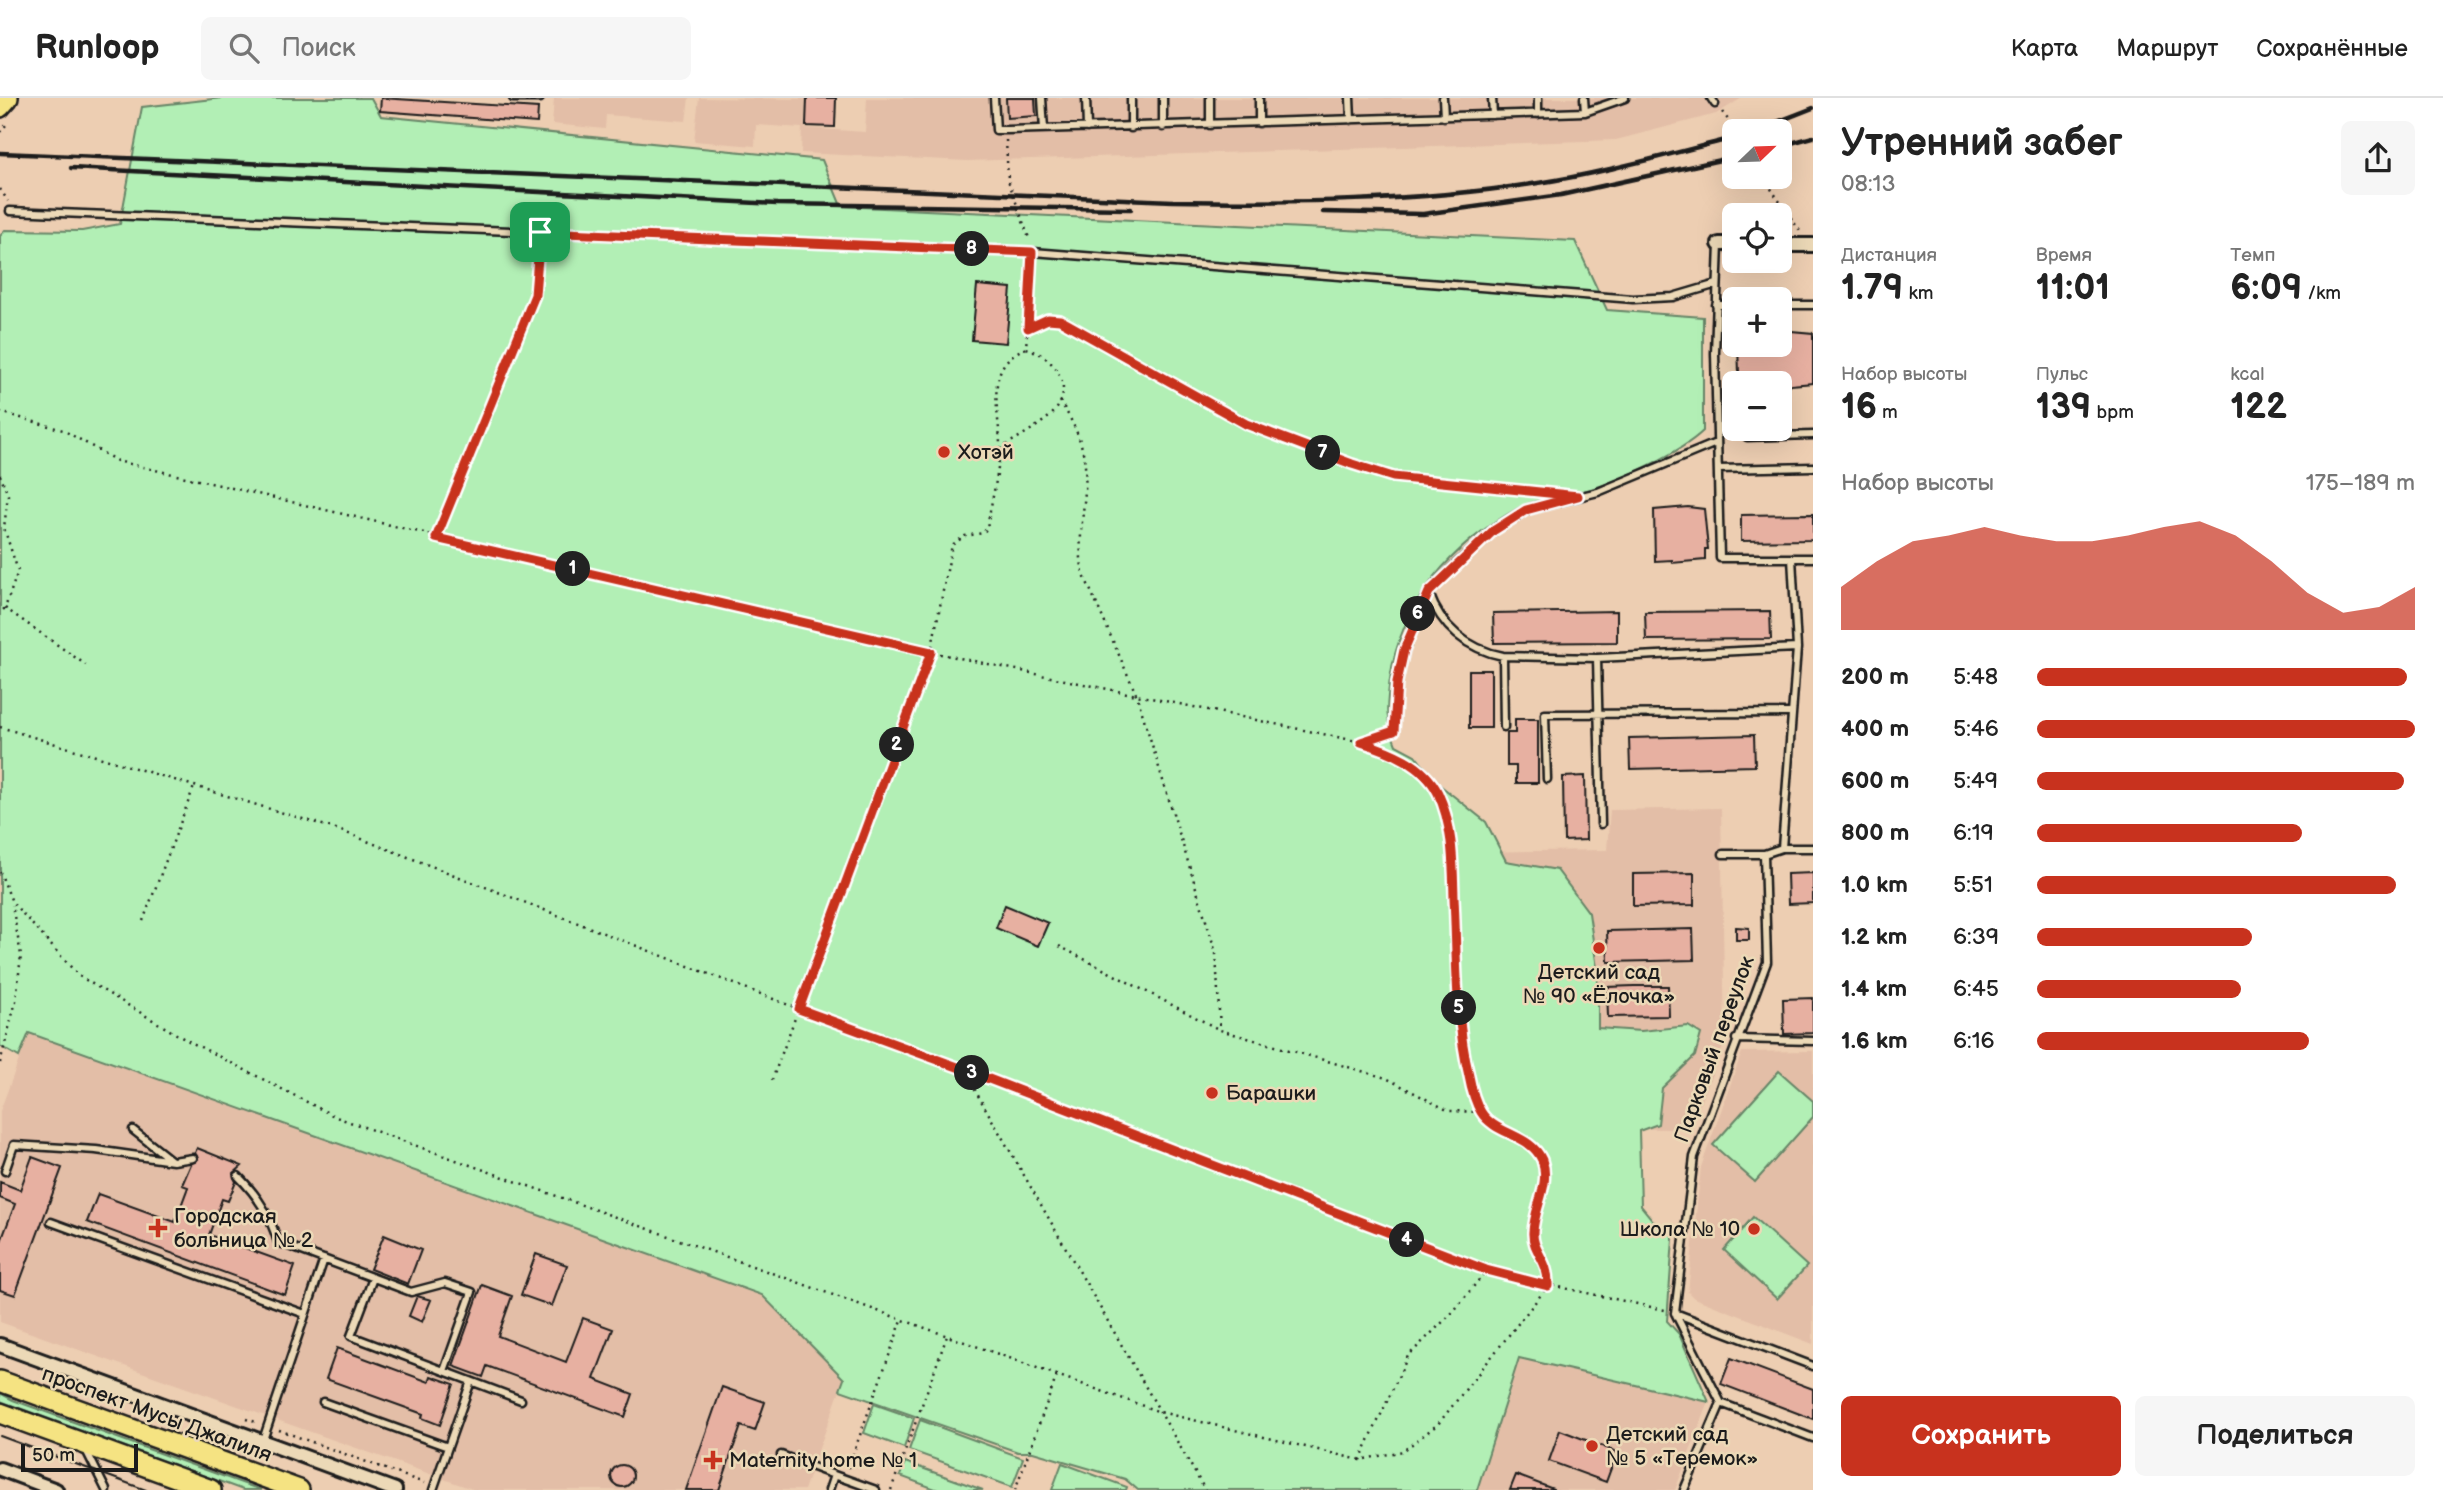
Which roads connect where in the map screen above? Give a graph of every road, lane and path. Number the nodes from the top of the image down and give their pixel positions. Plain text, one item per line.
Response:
1 (8, 98) edge
2 (513, 98) edge
3 (540, 98) edge
4 (994, 98) edge
5 (1042, 98) edge
6 (1086, 98) edge
7 (1131, 98) edge
8 (1163, 98) edge
9 (1210, 98) edge
10 (1259, 98) edge
11 (1350, 98) edge
12 (1443, 98) edge
13 (1492, 98) edge
14 (1538, 98) edge
15 (1584, 98) edge
16 (1625, 98) edge
17 (1713, 101) edge
18 (0, 107) edge
19 (1585, 112) junction
20 (1538, 114) junction
21 (1493, 115) junction
22 (1444, 117) junction
23 (1727, 119) edge
24 (1351, 120) junction
25 (1259, 123) junction
26 (1210, 125) junction
27 (1163, 127) junction
28 (1087, 128) junction
29 (1131, 128) junction
30 (1044, 129) junction
31 (1007, 130) junction
32 (1771, 189) edge
33 (10, 211) dead end
34 (540, 232) junction
35 (1719, 244) edge
36 (1792, 245) edge
37 (1811, 245) edge
38 (1032, 252) junction
39 (1717, 284) junction
40 (1716, 305) junction
41 (1722, 305) edge
42 (1792, 305) edge
43 (1813, 305) edge
44 (1028, 328) junction
45 (1027, 348) junction
46 (1060, 401) junction
47 (0, 412) edge
48 (1813, 435) edge
49 (1792, 436) edge
50 (1717, 443) junction
51 (1000, 449) junction
52 (1813, 467) edge
53 (1717, 469) junction
54 (0, 475) edge
55 (1578, 496) junction
56 (436, 538) junction
57 (1792, 558) junction
58 (1813, 558) edge
59 (1429, 592) junction
60 (5, 608) junction
61 (0, 613) edge
62 (1797, 648) junction
63 (931, 652) junction
64 (1503, 656) junction
65 (1597, 658) junction
66 (86, 664) dead end
67 (1137, 696) junction
68 (1599, 712) junction
69 (1792, 713) junction
70 (0, 727) edge
71 (1504, 727) dead end
72 (1394, 731) joint
73 (1361, 742) junction
74 (1547, 779) dead end
75 (195, 784) junction
76 (1601, 824) dead end
77 (1782, 848) junction
78 (1813, 848) edge
79 (1723, 854) dead end
80 (1764, 854) junction
81 (0, 872) edge
82 (12, 902) junction
83 (143, 921) dead end
84 (1059, 946) dead end
85 (799, 1009) junction
86 (1220, 1030) junction
87 (1736, 1039) junction
88 (1813, 1041) edge
89 (0, 1063) edge
90 (963, 1069) junction
91 (772, 1080) dead end
92 (1481, 1112) junction
93 (133, 1130) dead end
94 (193, 1158) dead end
95 (173, 1161) junction
96 (5, 1171) dead end
97 (238, 1176) dead end
98 (51, 1222) dead end
99 (324, 1259) junction
100 (1486, 1270) junction
101 (373, 1278) junction
102 (1548, 1286) junction
103 (1675, 1313) junction
104 (305, 1314) junction
105 (902, 1320) junction
106 (947, 1336) junction
107 (0, 1345) edge
108 (1813, 1366) edge
109 (444, 1371) junction
110 (1056, 1375) junction
111 (0, 1381) edge
112 (471, 1381) junction
113 (521, 1401) dead end
114 (323, 1402) dead end
115 (1721, 1403) junction
116 (1160, 1412) junction
117 (0, 1413) edge
118 (1813, 1438) edge
119 (263, 1440) junction
120 (82, 1444) junction
121 (447, 1447) junction
122 (781, 1455) dead end
123 (1360, 1460) junction
124 (0, 1469) edge
125 (834, 1475) junction
126 (844, 1478) junction
127 (30, 1485) edge
128 (56, 1490) edge
129 (106, 1490) edge
130 (211, 1490) edge
131 (299, 1490) edge
132 (395, 1490) edge
133 (433, 1490) edge
134 (829, 1490) edge
135 (876, 1490) edge
136 (891, 1490) edge
137 (1015, 1490) edge
138 (1205, 1490) edge
139 (1684, 1490) edge

1 - 18 main road
2 - 3 lane
4 - 31 lane
5 - 30 lane
6 - 28 lane
7 - 29 lane
8 - 27 lane
9 - 26 lane
10 - 25 lane
11 - 24 lane
12 - 22 lane
13 - 21 lane
14 - 20 lane
15 - 19 lane
16 - 19 lane
17 - 23 path
19 - 20 lane
20 - 21 lane
21 - 22 lane
22 - 24 lane
24 - 25 lane
25 - 26 lane
26 - 27 lane
27 - 29 lane
28 - 29 lane
28 - 30 lane
30 - 31 lane
31 - 38 path
32 - 37 path
33 - 34 lane
34 - 38 lane
34 - 56 path
35 - 39 lane
36 - 37 street
38 - 39 lane
38 - 44 path
39 - 40 lane
40 - 41 lane
40 - 50 lane
42 - 43 lane
44 - 45 path
44 - 55 path
45 - 46 path
45 - 51 path
46 - 51 path
46 - 67 path
47 - 56 path
48 - 49 lane
50 - 53 lane
50 - 55 lane
51 - 63 path
52 - 53 lane
53 - 57 lane
54 - 60 path
55 - 59 lane
56 - 63 path
57 - 58 lane
57 - 62 lane
59 - 64 lane
59 - 72 lane
60 - 61 path
60 - 66 path
62 - 65 lane
62 - 69 lane
63 - 67 path
63 - 85 path
64 - 65 lane
64 - 71 lane
65 - 68 lane
67 - 73 path
67 - 86 path
68 - 69 lane
68 - 74 lane
68 - 76 lane
69 - 77 lane
70 - 75 path
72 - 73 path
73 - 92 path
75 - 83 path
75 - 85 path
77 - 78 lane
77 - 80 lane
79 - 80 lane
80 - 87 lane, Парковый переулок
81 - 82 path
82 - 89 path
82 - 105 path
84 - 86 path
85 - 90 path
85 - 91 path
86 - 92 path
87 - 88 lane
87 - 103 lane, Парковый переулок
90 - 100 path
90 - 116 path
92 - 102 path
93 - 95 lane
94 - 95 lane
95 - 96 lane
97 - 99 lane
98 - 104 lane
99 - 101 lane
99 - 104 lane
100 - 102 path
100 - 123 path
101 - 109 lane
101 - 109 lane
102 - 103 path
102 - 123 path
103 - 108 lane
103 - 115 lane
104 - 119 lane
105 - 106 path
105 - 126 path
106 - 110 path
106 - 136 path
107 - 119 street
109 - 112 lane
110 - 116 path
110 - 137 path
111 - 131 main road, проспект Мусы Джалиля
112 - 113 lane
112 - 121 lane
114 - 121 lane
115 - 118 lane
115 - 139 lane
116 - 123 path
116 - 138 path
117 - 120 main road
119 - 132 street
120 - 129 lane
120 - 130 main road
121 - 133 lane
122 - 125 lane
124 - 127 street
125 - 126 lane
125 - 134 lane
126 - 135 lane
127 - 128 street

